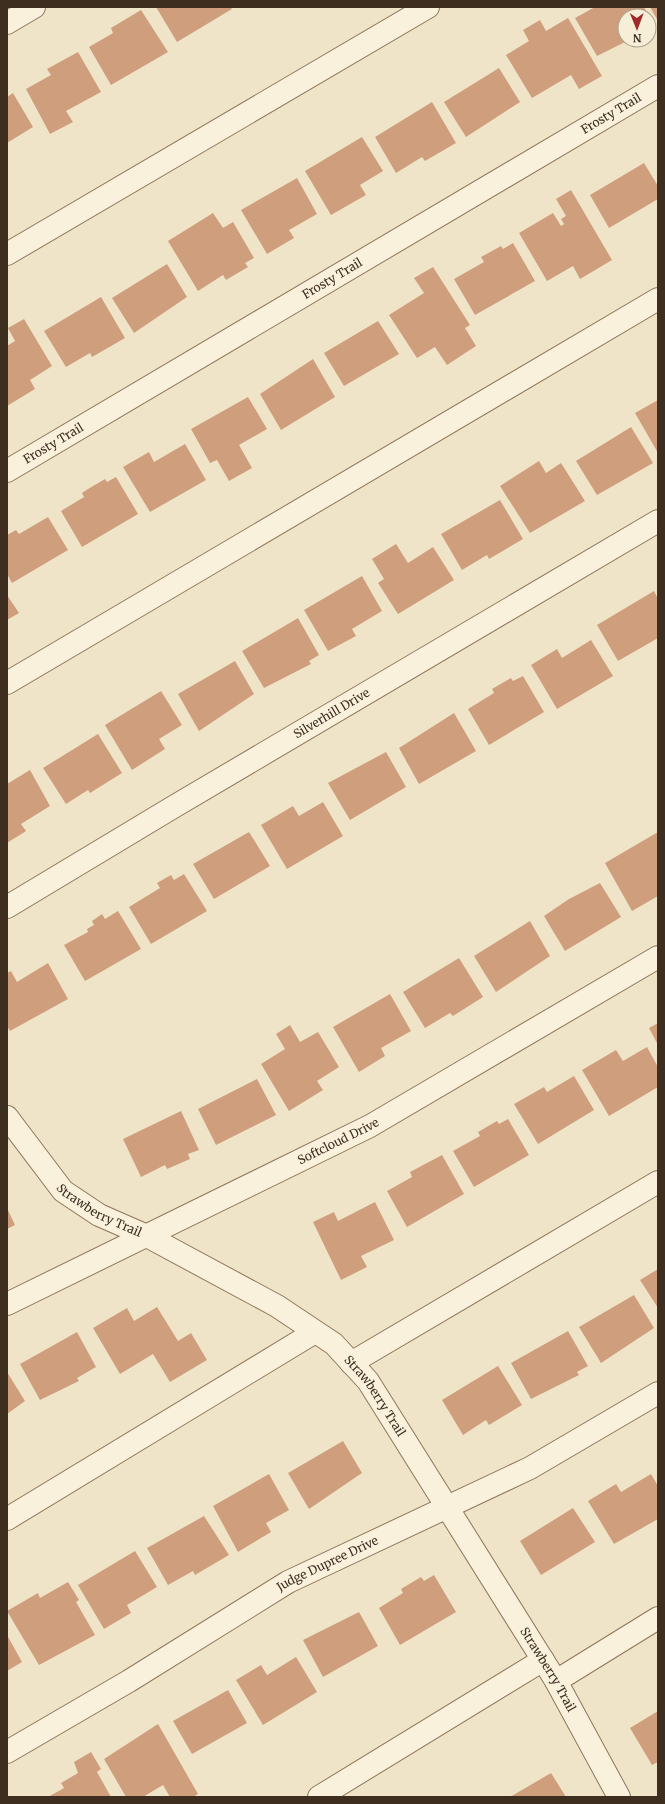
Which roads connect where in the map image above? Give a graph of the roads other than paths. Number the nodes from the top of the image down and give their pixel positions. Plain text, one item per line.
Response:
1 (34, 7) edge
2 (428, 7) edge
3 (7, 23) edge
4 (658, 86) edge
5 (7, 254) edge
6 (658, 299) edge
7 (7, 471) edge
8 (658, 521) edge
9 (7, 683) edge
10 (7, 908) edge
11 (658, 957) edge
12 (7, 1117) edge
13 (658, 1182) edge
14 (147, 1236) junction
15 (7, 1304) edge
16 (315, 1332) junction
17 (351, 1363) junction
18 (658, 1393) edge
19 (446, 1507) junction
20 (7, 1519) edge
21 (658, 1618) edge
22 (543, 1660) junction
23 (556, 1681) junction
24 (7, 1752) edge
25 (320, 1797) edge
26 (619, 1797) edge

1 - 3 street
2 - 5 street
4 - 7 street, Frosty Trail
6 - 9 street
8 - 10 street, Silverhill Drive
11 - 14 street, Softcloud Drive
12 - 14 street, Strawberry Trail
13 - 17 street
14 - 15 street, Softcloud Drive
14 - 16 street, Strawberry Trail
16 - 17 street, Strawberry Trail
16 - 20 street
17 - 19 street, Strawberry Trail
18 - 19 street, Judge Dupree Drive
19 - 22 street, Strawberry Trail
19 - 24 street, Judge Dupree Drive
21 - 23 street
22 - 23 street, Strawberry Trail
22 - 25 street
23 - 26 street, Strawberry Trail

